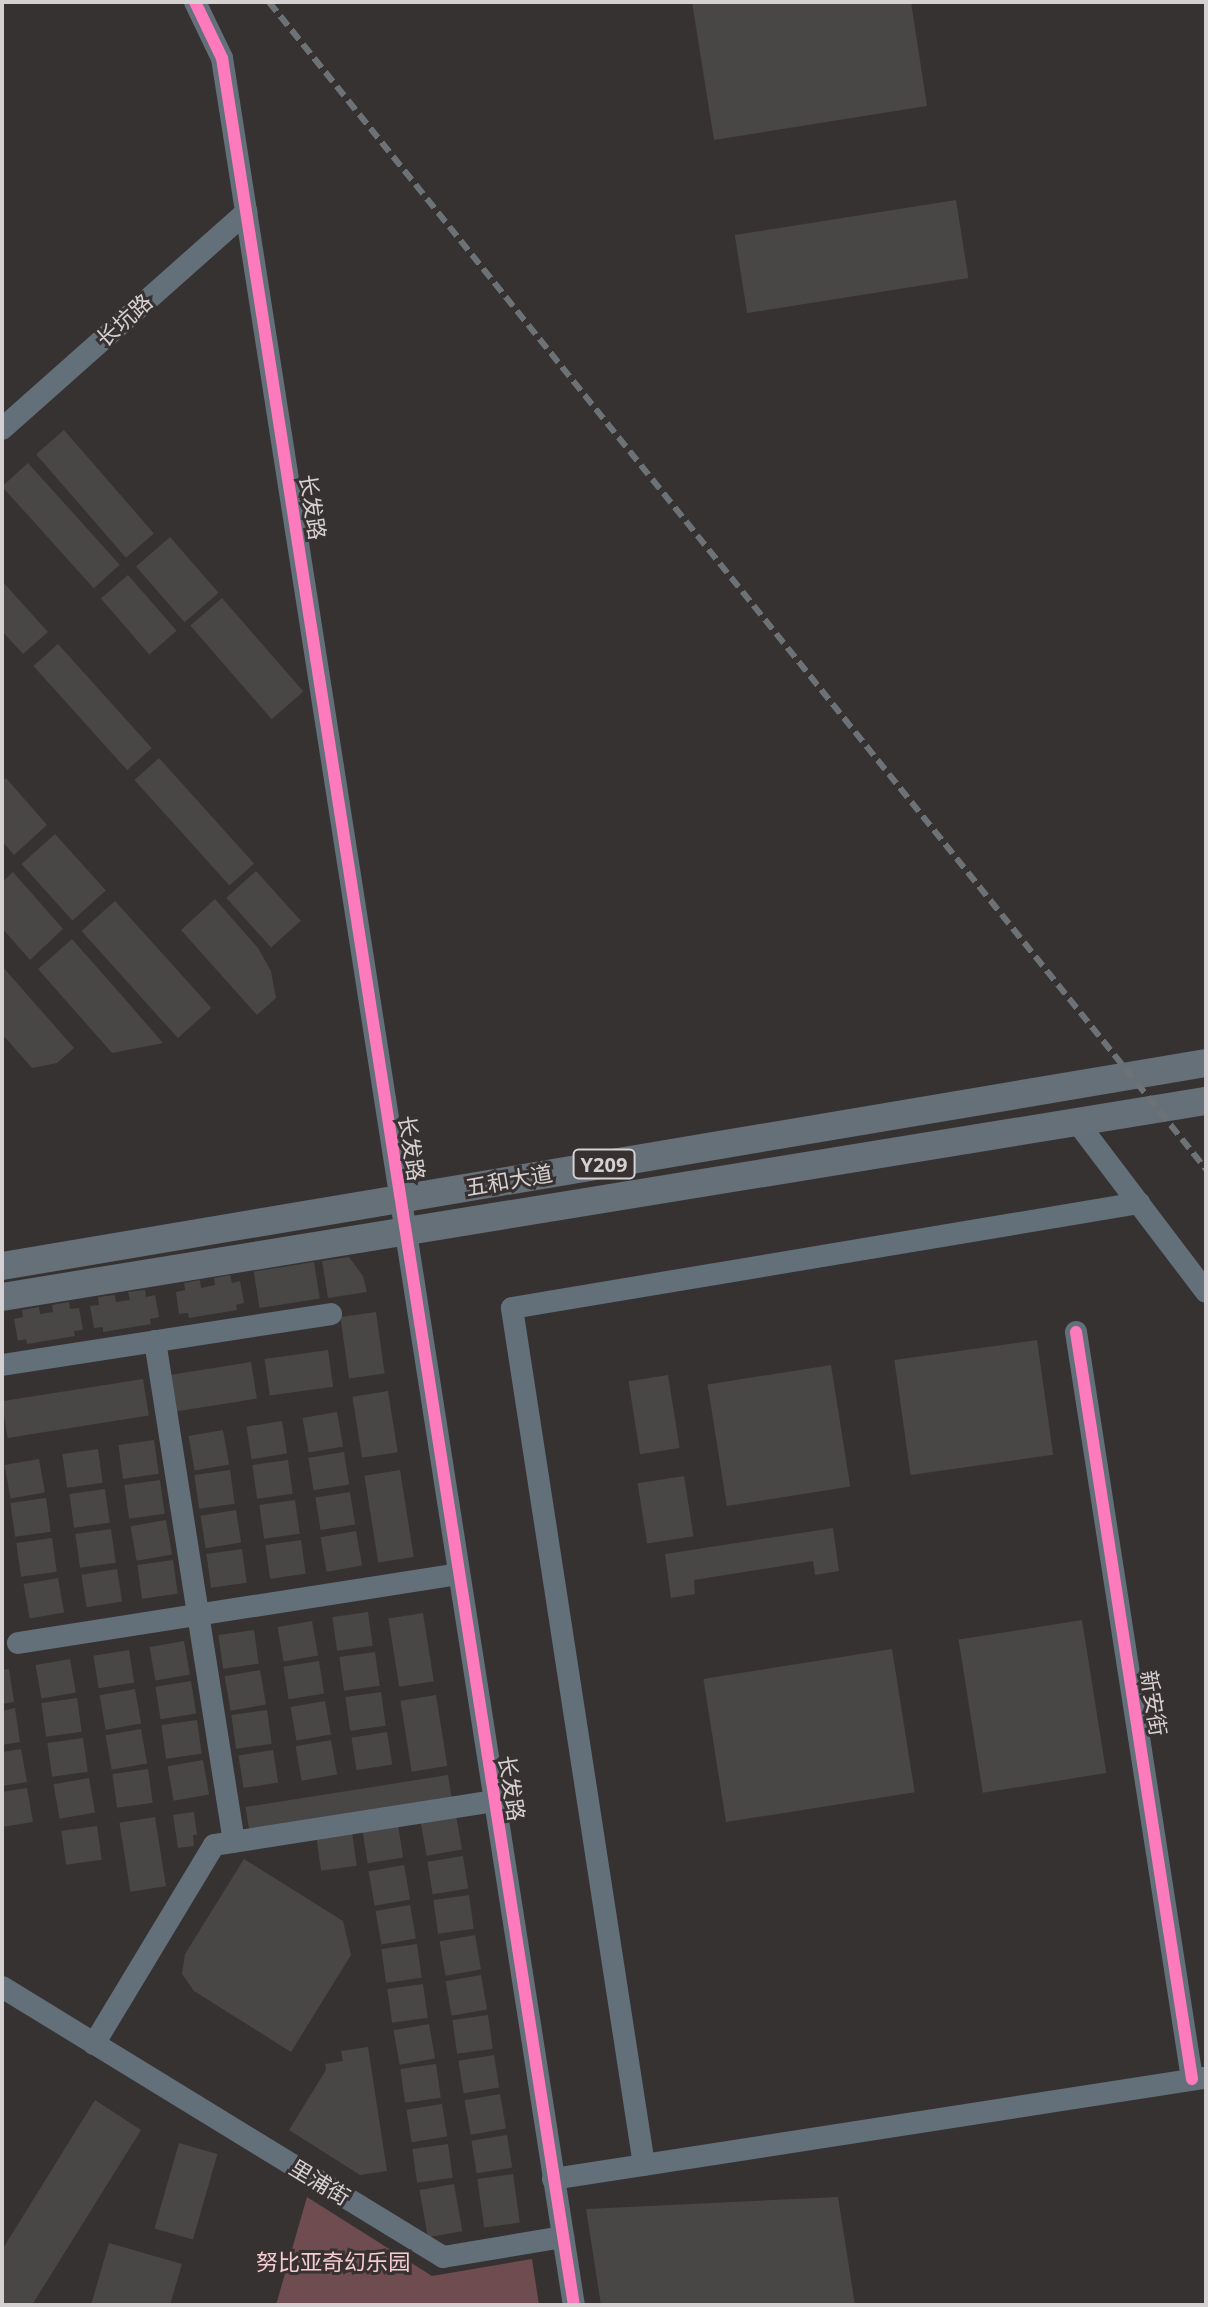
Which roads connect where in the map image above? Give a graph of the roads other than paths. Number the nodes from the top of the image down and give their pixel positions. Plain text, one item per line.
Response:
1 (195, 2) edge
2 (246, 212) junction
3 (2, 429) edge
4 (1206, 1063) edge
5 (1206, 1101) edge
6 (1077, 1122) junction
7 (400, 1198) junction
8 (1139, 1203) junction
9 (405, 1231) junction
10 (2, 1266) edge
11 (1206, 1292) edge
12 (2, 1297) edge
13 (331, 1314) dead end
14 (1076, 1332) dead end
15 (155, 1341) junction
16 (2, 1365) edge
17 (459, 1574) junction
18 (198, 1615) junction
19 (18, 1643) dead end
20 (494, 1801) junction
21 (234, 1842) junction
22 (2, 1987) edge
23 (94, 2044) junction
24 (1199, 2078) edge
25 (644, 2165) junction
26 (553, 2179) junction
27 (563, 2237) junction
28 (574, 2305) edge

1 - 2 street, 长发路
2 - 3 street, 长坑路
2 - 7 street, 长发路
4 - 7 main road, 五和大道 / Y209
5 - 6 main road, 五和大道 / Y209
6 - 8 street
6 - 9 main road, 五和大道 / Y209
7 - 9 street, 长发路
7 - 10 main road, 五和大道 / Y209
8 - 11 street
8 - 25 street
9 - 12 main road, 五和大道 / Y209
9 - 17 street, 长发路
13 - 15 street
14 - 24 street, 新安街
15 - 16 street
15 - 18 street
17 - 18 street
17 - 20 street, 长发路
18 - 19 street
18 - 21 street
20 - 21 street
20 - 26 street, 长发路
21 - 23 street
22 - 23 street, 里浦街
23 - 27 street, 里浦街
24 - 25 street
25 - 26 street
26 - 27 street, 长发路
27 - 28 street, 长发路

